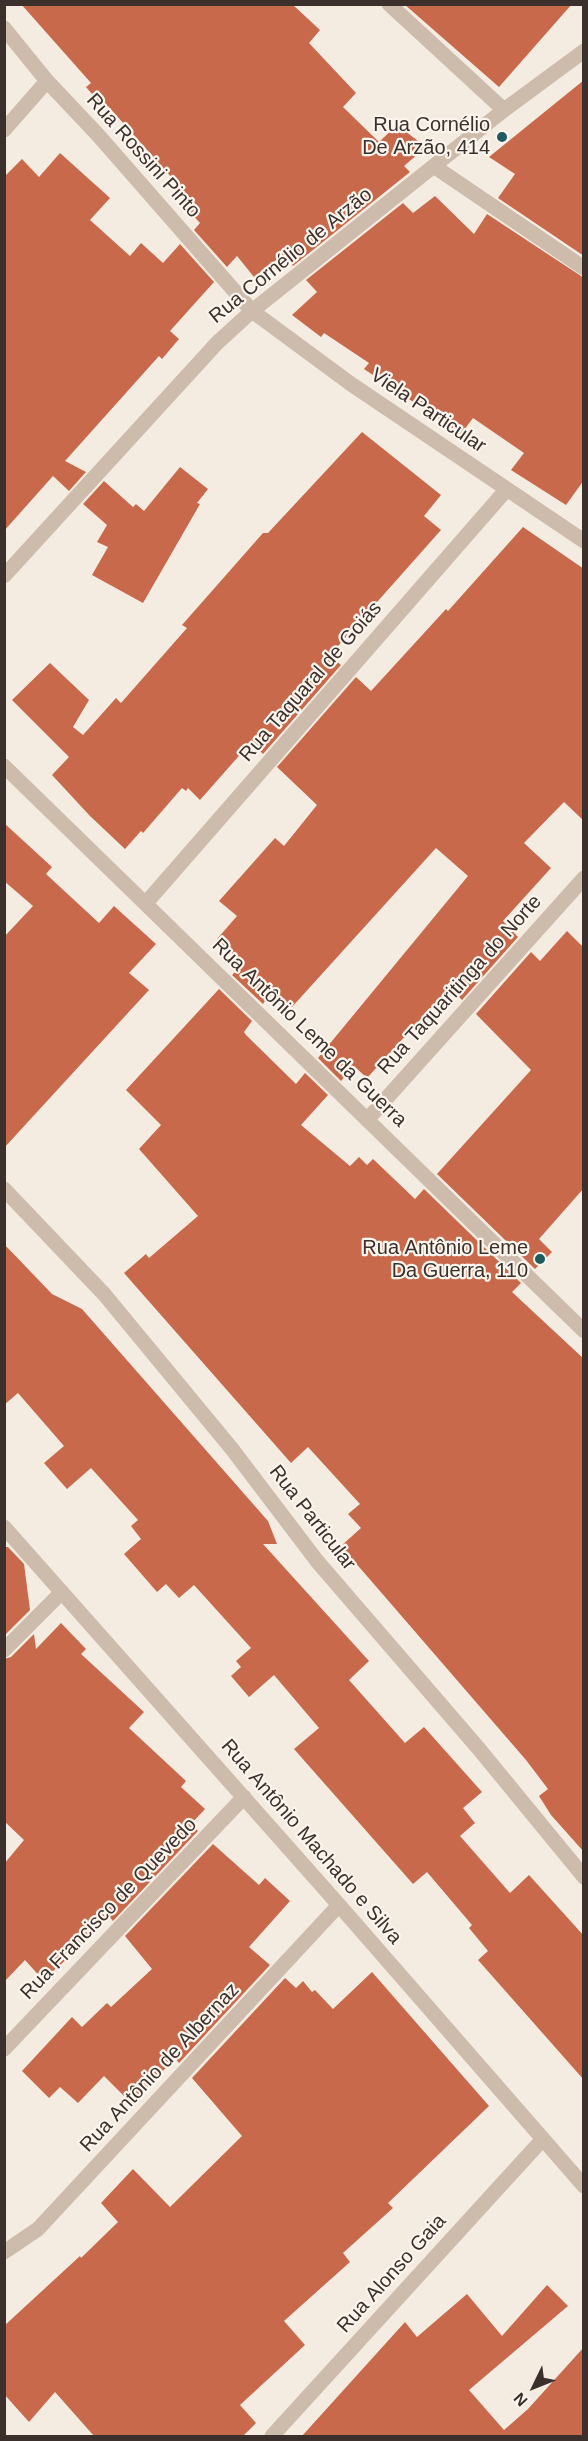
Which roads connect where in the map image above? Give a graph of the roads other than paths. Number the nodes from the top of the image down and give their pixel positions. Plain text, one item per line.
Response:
1 (389, 4) edge
2 (4, 28) edge
3 (583, 53) edge
4 (48, 81) junction
5 (504, 110) junction
6 (4, 130) edge
7 (435, 167) junction
8 (584, 268) edge
9 (252, 311) junction
10 (507, 489) junction
11 (584, 541) edge
12 (4, 576) edge
13 (4, 766) edge
14 (584, 878) edge
15 (146, 903) junction
16 (367, 1120) junction
17 (4, 1189) edge
18 (584, 1331) edge
19 (4, 1527) edge
20 (62, 1592) junction
21 (4, 1650) edge
22 (244, 1797) junction
23 (584, 1877) edge
24 (339, 1905) junction
25 (4, 2049) edge
26 (543, 2140) junction
27 (584, 2186) edge
28 (4, 2252) edge
29 (272, 2436) edge

1 - 5 street
2 - 4 street, Rua Rossini Pinto
3 - 5 street, Rua Cornélio de Arzão
4 - 6 street
4 - 9 street, Rua Rossini Pinto
5 - 7 street, Rua Cornélio de Arzão
7 - 8 street
7 - 9 street, Rua Cornélio de Arzão
9 - 10 street, Viela Particular
9 - 12 street, Rua Cornélio de Arzão
10 - 11 street, Viela Particular
10 - 15 street, Rua Taquaral de Goiás
13 - 15 street, Rua Antônio Leme da Guerra
14 - 16 street, Rua Taquaritinga do Norte
15 - 16 street, Rua Antônio Leme da Guerra
16 - 18 street, Rua Antônio Leme da Guerra
17 - 23 street, Rua Particular
19 - 20 street, Rua Antônio Machado e Silva
20 - 21 street
20 - 22 street, Rua Antônio Machado e Silva
22 - 24 street, Rua Antônio Machado e Silva
22 - 25 street, Rua Francisco de Quevedo
24 - 26 street, Rua Antônio Machado e Silva
24 - 28 street, Rua Antônio de Albernaz
26 - 27 street, Rua Antônio Machado e Silva
26 - 29 street, Rua Alonso Gaia

